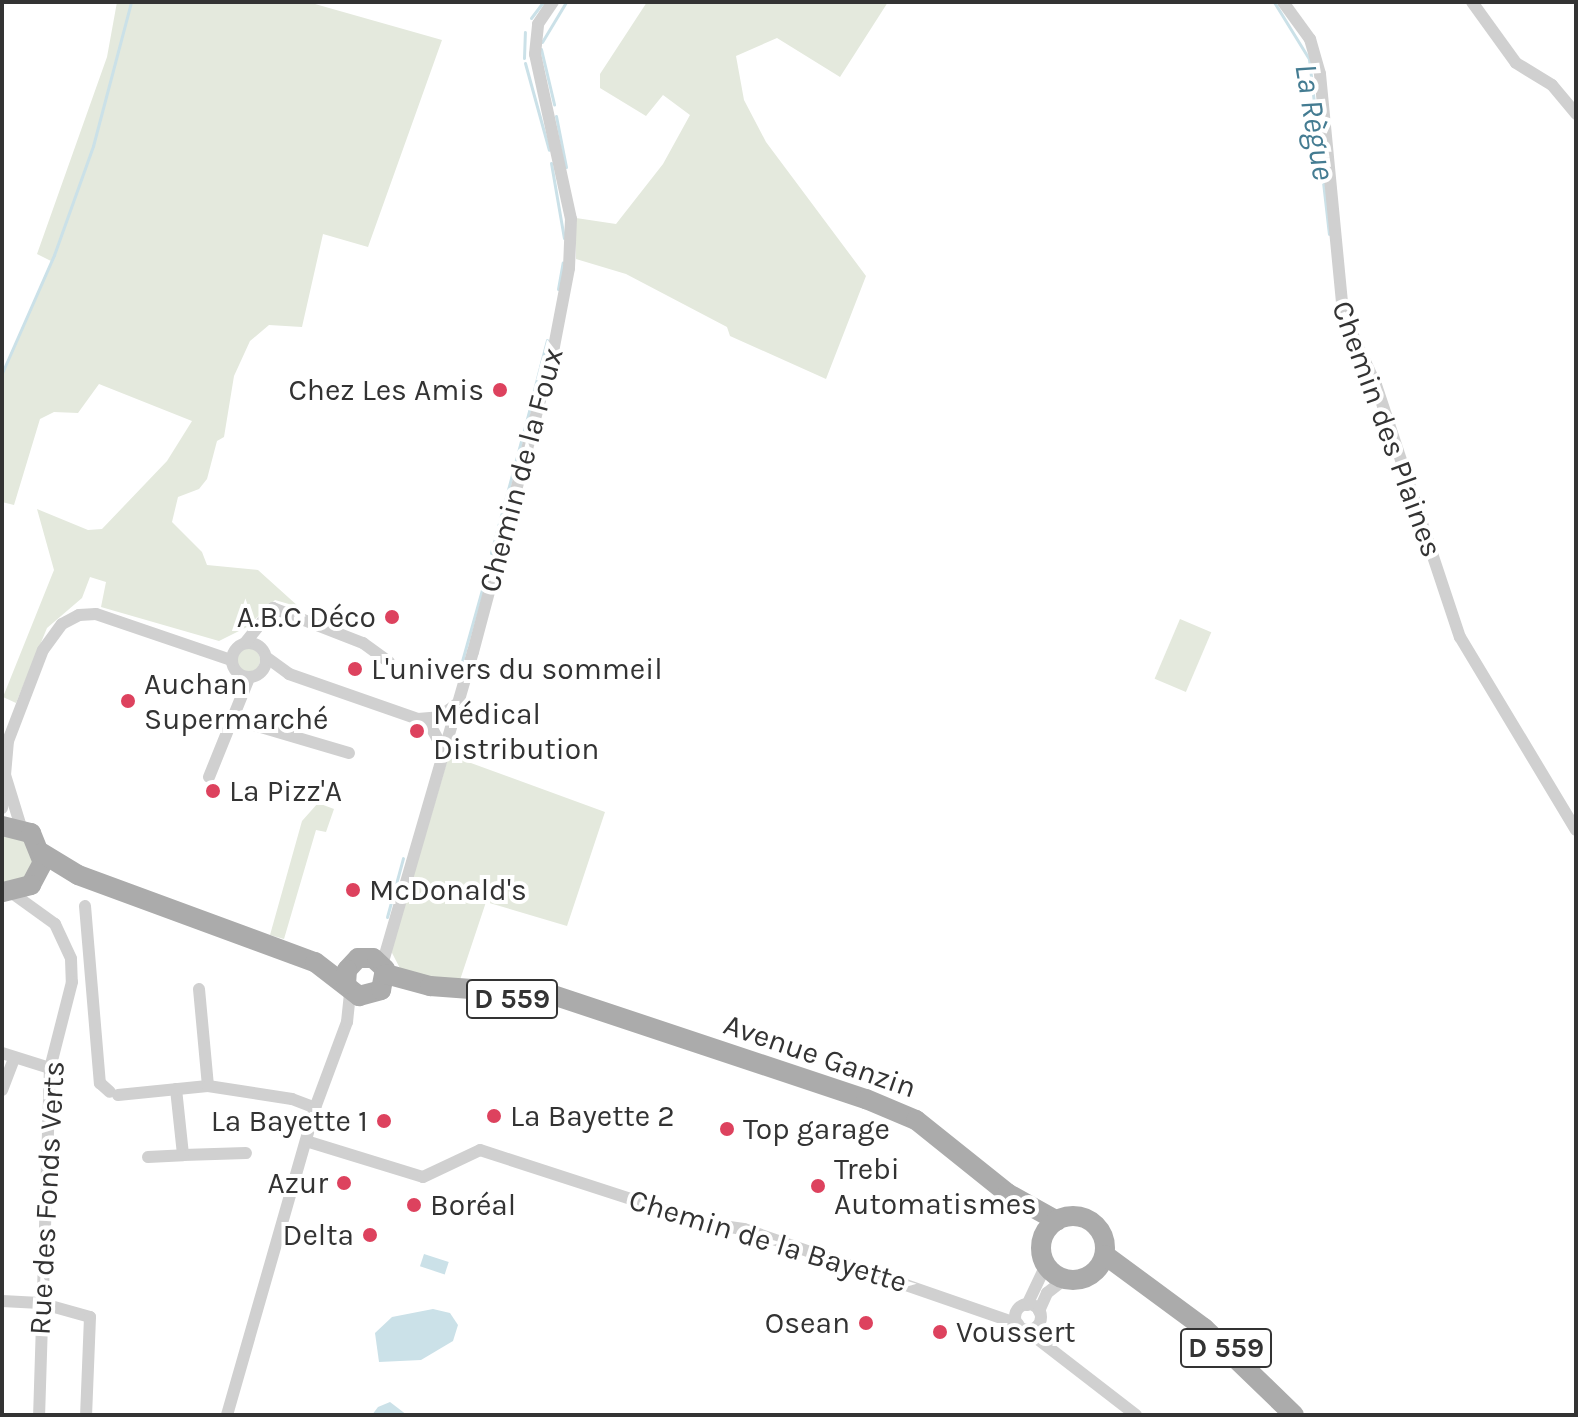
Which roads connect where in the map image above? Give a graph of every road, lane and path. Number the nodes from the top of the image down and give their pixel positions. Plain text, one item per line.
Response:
1 (553, 2) edge
2 (1283, 2) edge
3 (1472, 2) edge
4 (1576, 114) edge
5 (259, 628) junction
6 (263, 652) junction
7 (389, 662) dead end
8 (243, 663) junction
9 (289, 674) junction
10 (458, 703) junction
11 (436, 717) junction
12 (230, 718) junction
13 (418, 719) junction
14 (448, 736) junction
15 (444, 750) junction
16 (349, 753) dead end
17 (209, 777) dead end
18 (6, 783) junction
19 (2, 808) edge
20 (11, 827) edge
21 (1576, 830) edge
22 (42, 853) junction
23 (78, 875) junction
24 (22, 891) edge
25 (85, 906) dead end
26 (89, 958) junction
27 (71, 959) junction
28 (366, 978) junction
29 (199, 989) dead end
30 (8, 1055) edge
31 (50, 1068) junction
32 (208, 1086) junction
33 (176, 1089) junction
34 (2, 1090) edge
35 (315, 1108) junction
36 (306, 1141) junction
37 (246, 1153) dead end
38 (183, 1155) junction
39 (148, 1157) dead end
40 (1007, 1193) junction
41 (1057, 1221) junction
42 (1042, 1243) junction
43 (1105, 1255) junction
44 (1046, 1265) junction
45 (1093, 1273) junction
46 (1065, 1279) junction
47 (1149, 1290) junction
48 (2, 1301) edge
49 (44, 1304) junction
50 (1025, 1319) junction
51 (39, 1415) edge
52 (86, 1415) edge
53 (227, 1415) edge
54 (1136, 1415) edge
55 (1294, 1415) edge

1 - 10 street, Chemin de la Foux
2 - 21 street, Chemin des Plaines
3 - 4 street
5 - 6 street
5 - 7 street
5 - 8 street
6 - 8 street
6 - 8 street
6 - 9 street
8 - 9 street
8 - 12 street
8 - 18 street
9 - 13 street
10 - 11 street
10 - 14 street, Chemin de la Foux
11 - 13 street
11 - 14 street
12 - 16 street
12 - 17 street
13 - 15 street
14 - 15 street, Chemin de la Foux
15 - 28 street, Chemin de la Foux
18 - 19 street
18 - 20 street
20 - 22 main road
22 - 23 main road
22 - 24 main road
23 - 24 main road
23 - 28 main road
24 - 27 street
25 - 26 street
26 - 27 street
26 - 33 street
27 - 31 street, Rue des Fonds Verts
28 - 35 street, Chemin de la Foux
28 - 40 main road, Avenue Ganzin / D 559
29 - 32 street
30 - 31 street
30 - 34 street
31 - 49 street, Rue des Fonds Verts
32 - 33 street
32 - 35 street
33 - 38 street
35 - 36 street, Chemin de la Foux
36 - 50 street, Chemin de la Bayette
36 - 53 street, Chemin de la Foux
37 - 38 street
38 - 39 street
40 - 41 main road, Avenue Ganzin / D 559
40 - 42 main road, Avenue Ganzin / D 559
41 - 42 main road
41 - 43 main road
42 - 44 main road
43 - 45 main road
43 - 47 main road, D 559
44 - 46 main road
44 - 50 street
45 - 46 main road
45 - 47 main road, D 559
46 - 50 street
47 - 55 main road, D 559
48 - 49 street
49 - 51 street, Rue des Fonds Verts
49 - 52 street
50 - 54 street

